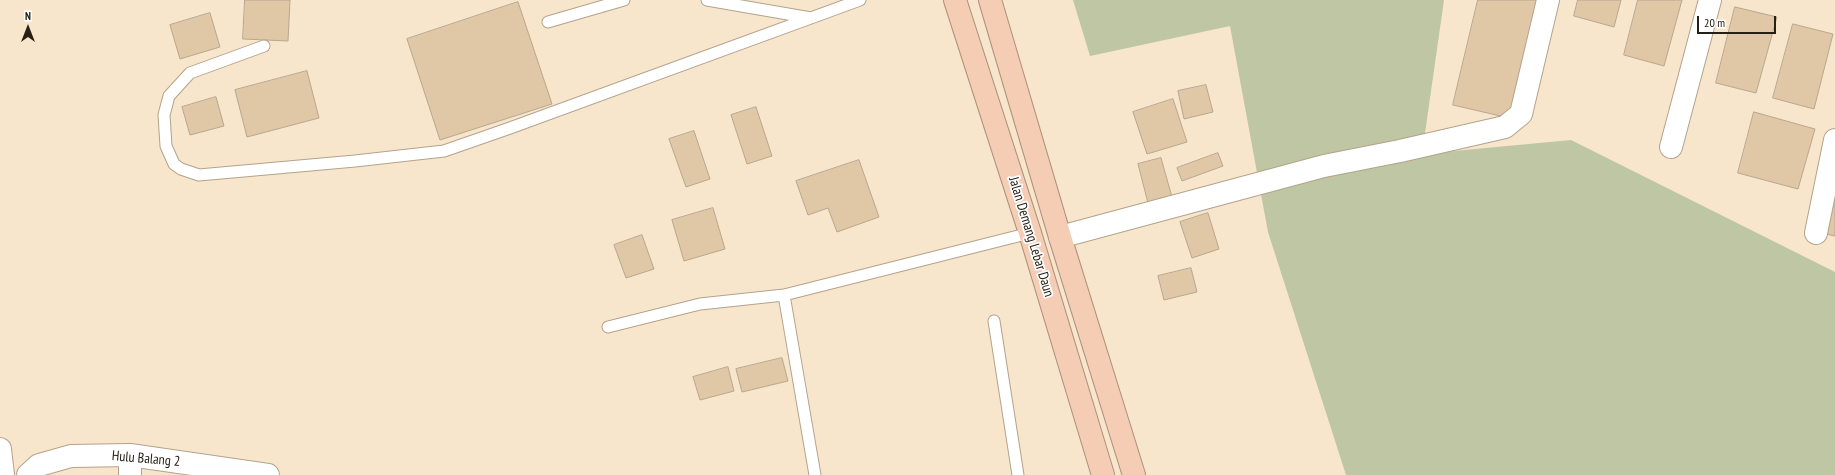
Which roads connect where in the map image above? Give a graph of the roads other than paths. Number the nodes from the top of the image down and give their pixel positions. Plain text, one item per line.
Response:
1 (624, 0) edge
2 (707, 0) edge
3 (860, 0) edge
4 (955, 0) edge
5 (990, 0) edge
6 (1548, 0) edge
7 (1710, 0) edge
8 (812, 18) junction
9 (548, 22) dead end
10 (264, 46) dead end
11 (1835, 140) edge
12 (1671, 148) dead end
13 (1030, 233) junction
14 (1816, 233) dead end
15 (1060, 237) junction
16 (784, 295) junction
17 (994, 321) dead end
18 (608, 326) dead end
19 (0, 449) edge
20 (130, 465) edge
21 (3, 475) edge
22 (28, 475) edge
23 (268, 475) edge
24 (815, 475) edge
25 (1018, 475) edge
26 (1103, 475) edge
27 (1134, 475) edge

1 - 9 lane
2 - 8 lane
3 - 8 lane
4 - 13 highway, Jalan Demang Lebar Daun
5 - 15 highway, Jalan Demang Lebar Daun
6 - 15 street
7 - 12 street
8 - 10 lane
11 - 14 street
13 - 16 lane
13 - 26 highway, Jalan Demang Lebar Daun
15 - 27 highway, Jalan Demang Lebar Daun
16 - 18 lane
16 - 24 lane
17 - 25 lane
19 - 21 street
20 - 22 street, Hulu Balang 2
20 - 23 street, Hulu Balang 2

